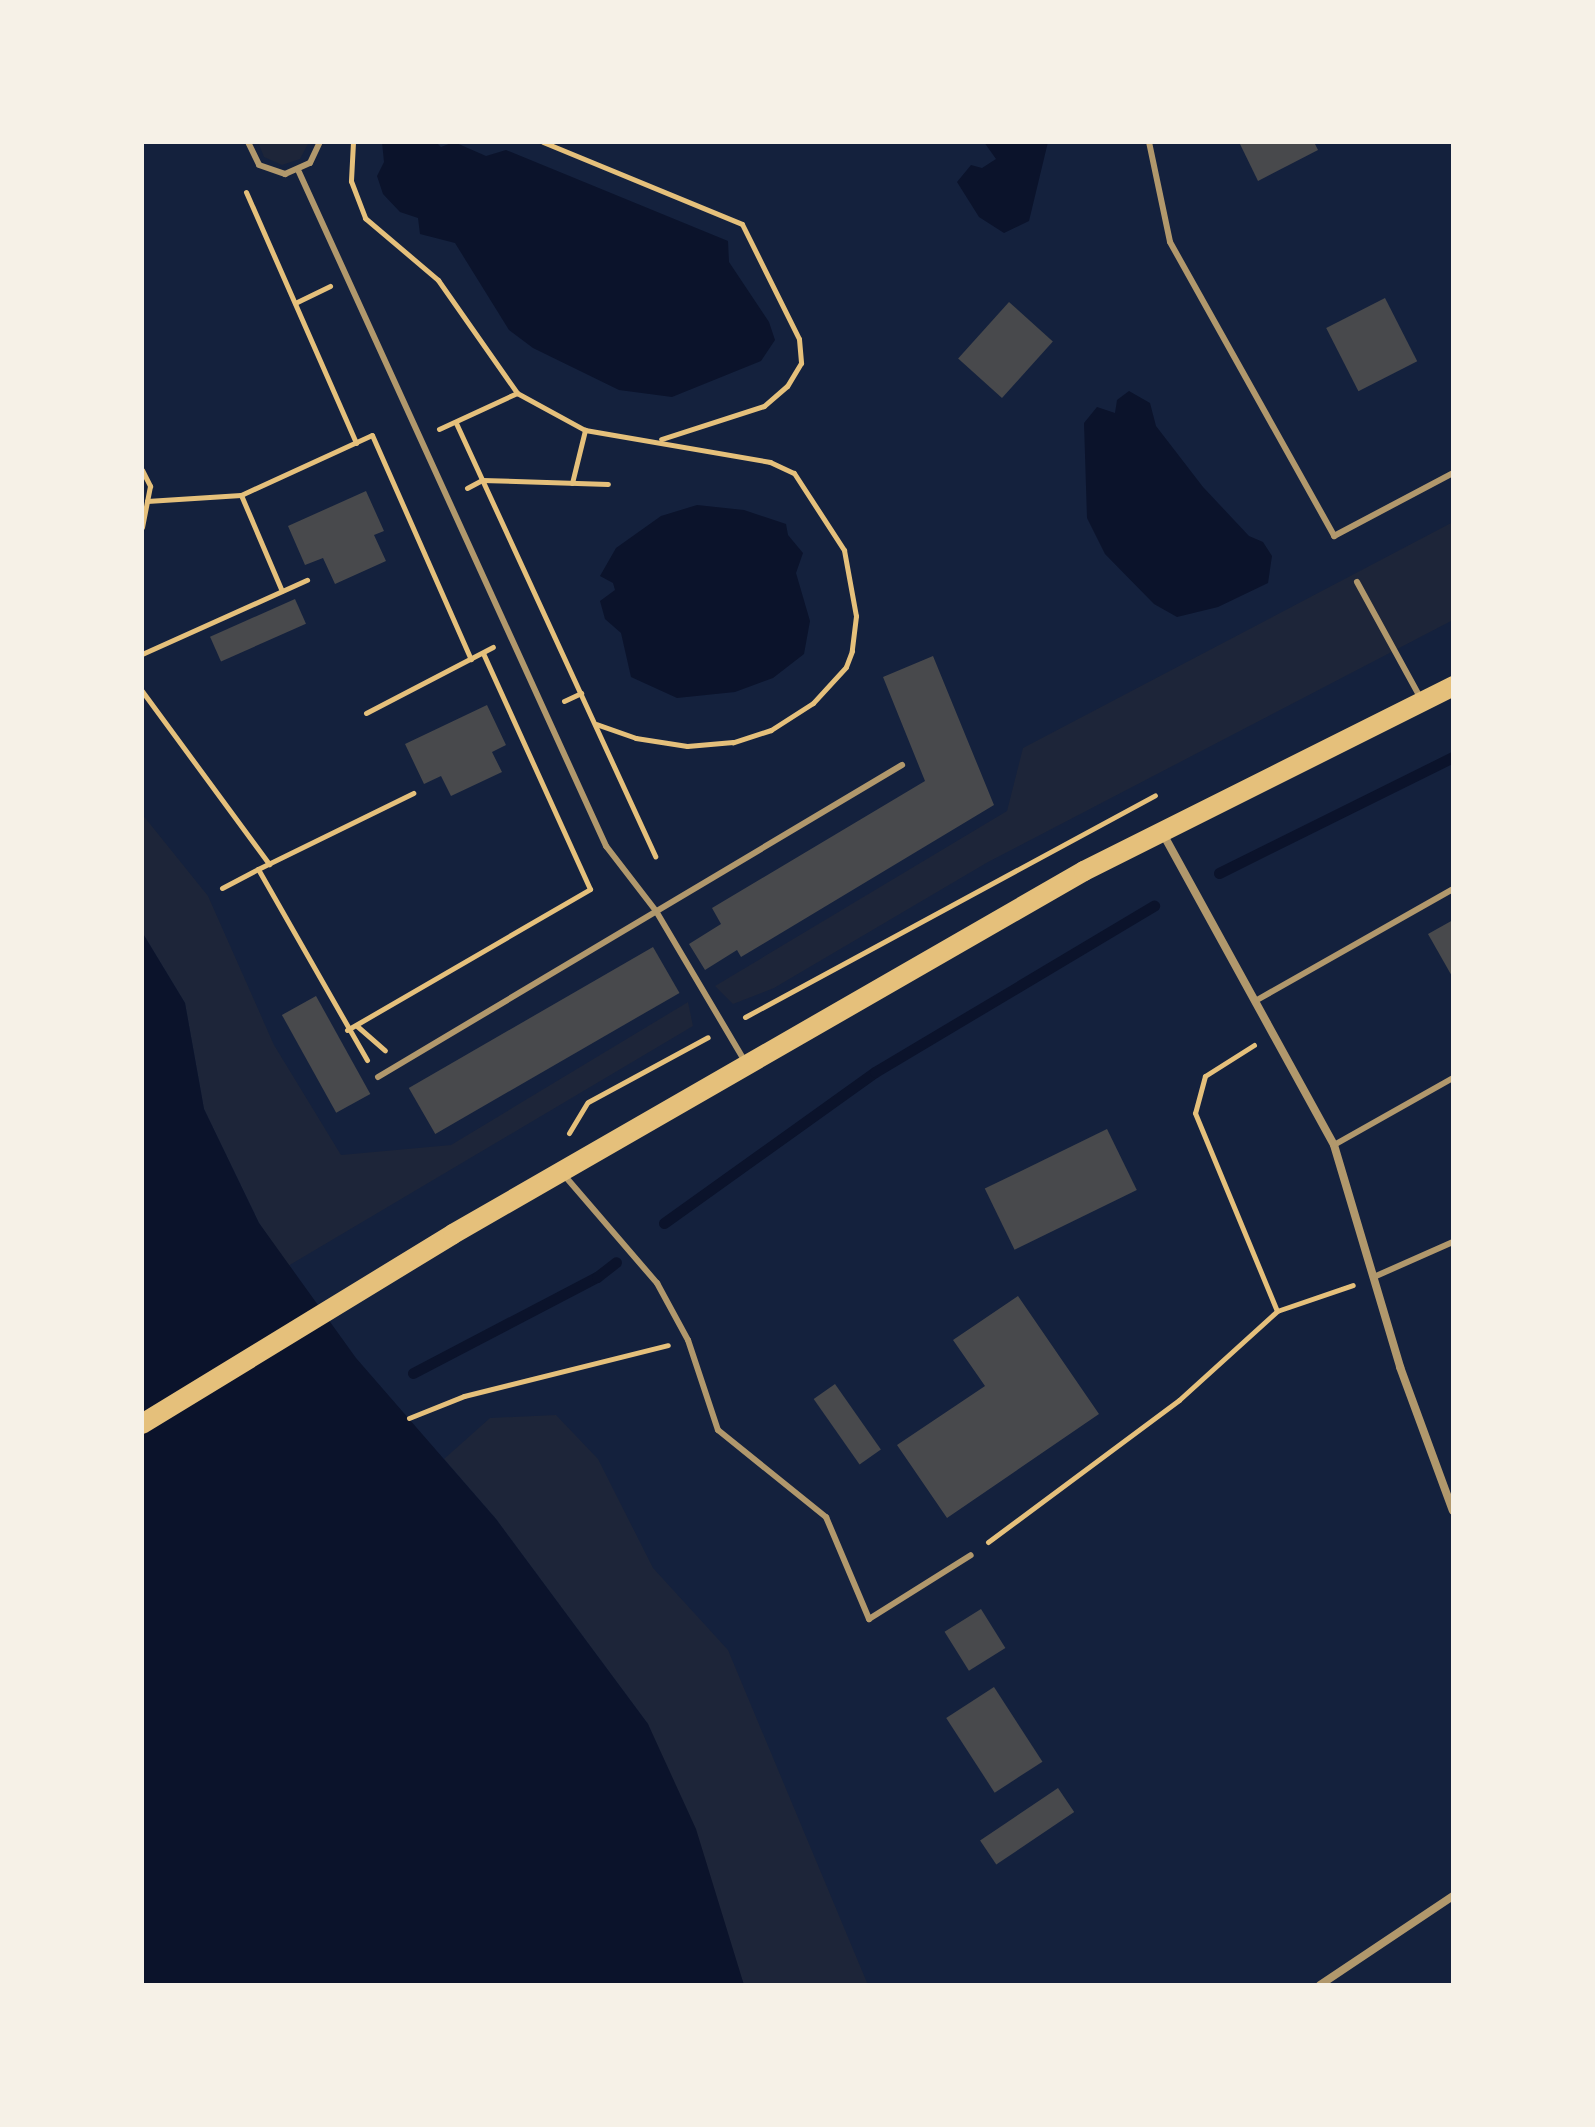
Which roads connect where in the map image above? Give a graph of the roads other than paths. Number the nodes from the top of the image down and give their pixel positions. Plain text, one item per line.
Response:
1 (248, 142) edge
2 (320, 142) edge
3 (1149, 142) edge
4 (299, 172) junction
5 (1453, 473) edge
6 (1357, 582) dead end
7 (1453, 686) edge
8 (1421, 700) junction
9 (902, 765) dead end
10 (1162, 831) junction
11 (1453, 889) edge
12 (656, 911) junction
13 (1257, 1000) junction
14 (747, 1065) junction
15 (378, 1077) road end
16 (1453, 1078) edge
17 (1334, 1145) junction
18 (562, 1172) junction
19 (1453, 1242) edge
20 (1376, 1276) junction
21 (142, 1424) edge
22 (1453, 1511) edge
23 (971, 1555) road end
24 (1453, 1896) edge
25 (1320, 1985) edge

1 - 4 lane
2 - 4 lane
3 - 5 lane
4 - 12 lane
6 - 8 lane
7 - 8 main road
8 - 10 main road
9 - 12 lane
10 - 13 street
10 - 14 main road
11 - 13 lane
12 - 14 lane
12 - 15 lane
13 - 17 street
14 - 18 main road
16 - 17 lane
17 - 20 street
18 - 21 main road
18 - 23 lane
19 - 20 lane
20 - 22 street
24 - 25 street

